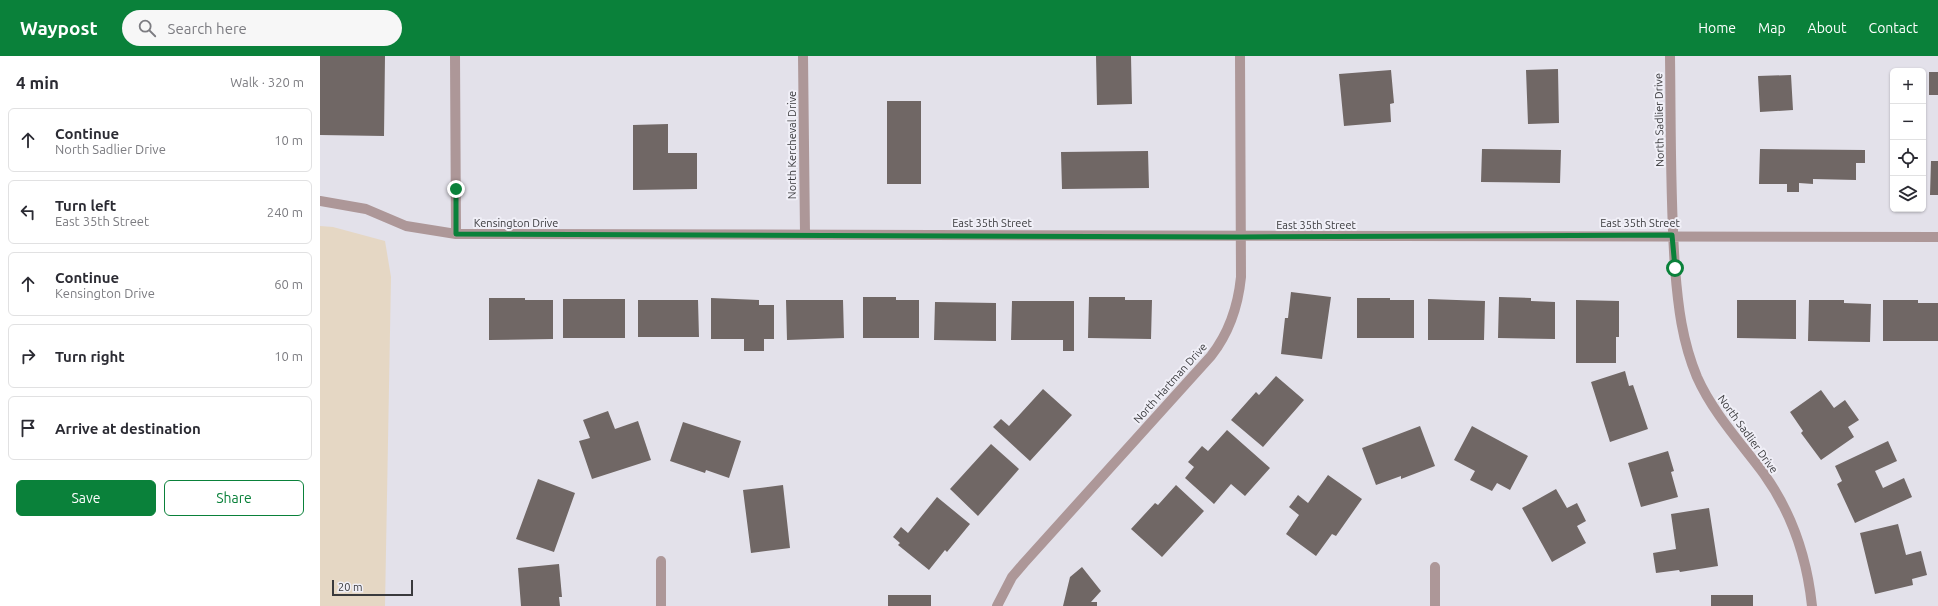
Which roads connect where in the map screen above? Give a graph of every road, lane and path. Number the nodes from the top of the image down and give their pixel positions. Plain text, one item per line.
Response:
1 (455, 56) edge
2 (803, 56) edge
3 (1240, 56) edge
4 (1670, 56) edge
5 (320, 201) edge
6 (456, 234) junction
7 (805, 234) junction
8 (693, 235) joint
9 (1672, 235) junction
10 (1241, 237) junction
11 (1938, 237) edge
12 (661, 561) dead end
13 (1435, 567) dead end
14 (661, 606) edge
15 (997, 606) edge
16 (1435, 606) edge
17 (1812, 606) edge

1 - 6 street
2 - 7 street, North Kercheval Drive
3 - 10 street, North Hartman Drive
4 - 9 street, North Sadlier Drive
5 - 6 street, Kensington Drive
6 - 8 street, Kensington Drive
7 - 8 street, East 35th Street
7 - 10 street, East 35th Street
9 - 10 street, East 35th Street
9 - 11 street, East 35th Street
9 - 17 street, North Sadlier Drive
10 - 15 street, North Hartman Drive
12 - 14 street
13 - 16 street

